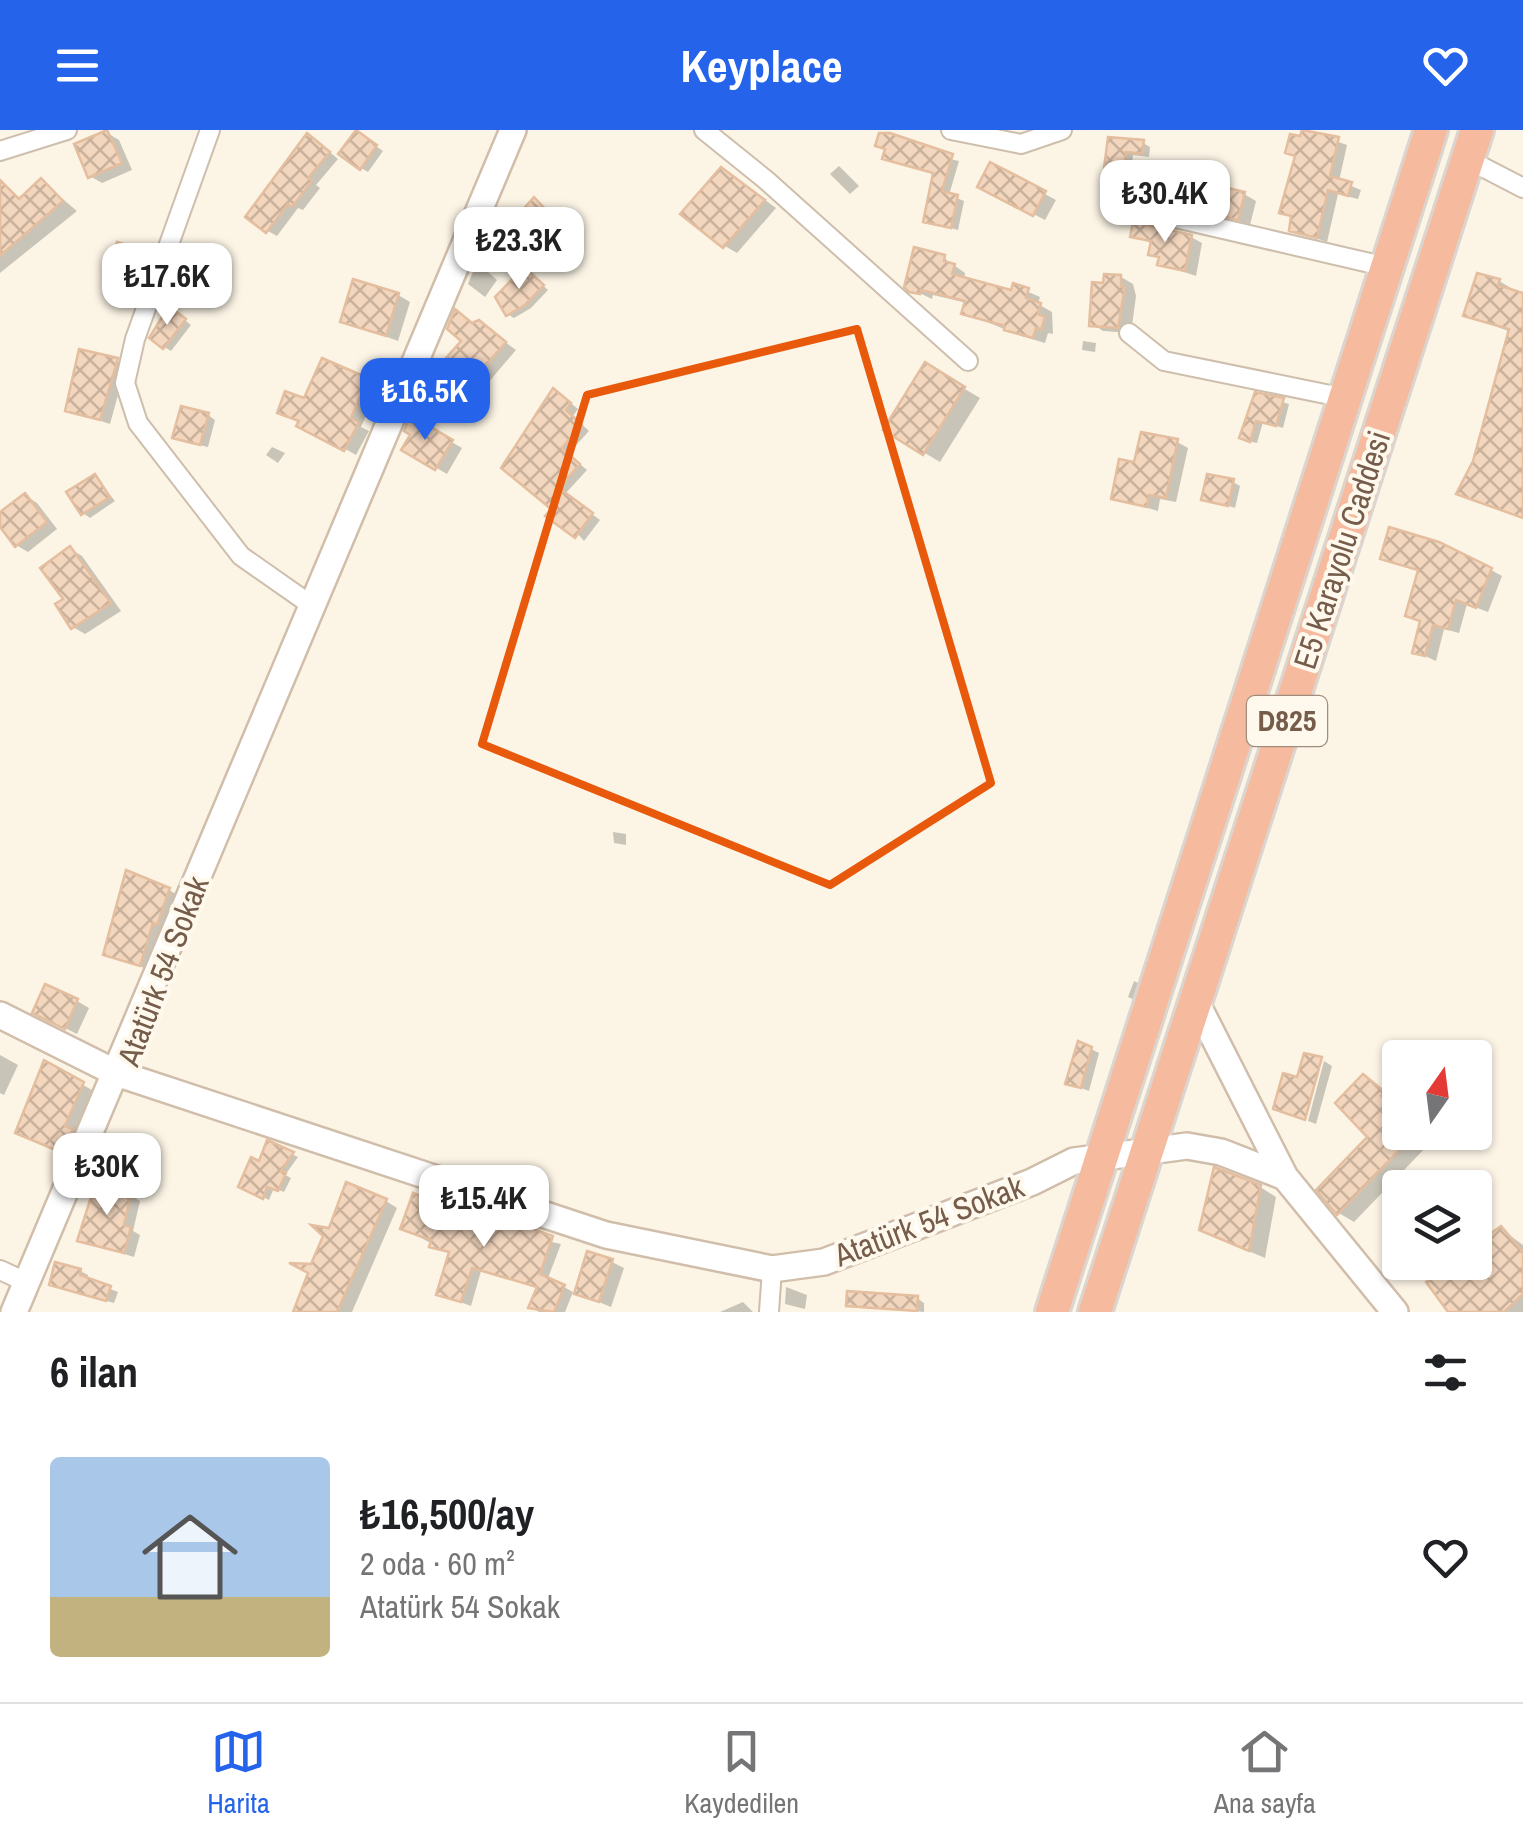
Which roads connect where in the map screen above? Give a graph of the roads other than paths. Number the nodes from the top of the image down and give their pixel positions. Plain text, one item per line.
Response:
1 (67, 130) edge
2 (210, 130) edge
3 (512, 130) edge
4 (704, 130) edge
5 (950, 130) edge
6 (1062, 130) edge
7 (1431, 130) edge
8 (1472, 145) edge
9 (0, 151) edge
10 (1523, 188) edge
11 (1154, 213) dead end
12 (1387, 267) junction
13 (1129, 333) dead end
14 (968, 361) dead end
15 (1345, 398) junction
16 (311, 605) junction
17 (1196, 1002) junction
18 (0, 1014) edge
19 (116, 1074) junction
20 (1148, 1154) junction
21 (1102, 1156) junction
22 (1285, 1177) junction
23 (772, 1269) junction
24 (0, 1270) edge
25 (26, 1282) junction
26 (14, 1312) edge
27 (770, 1312) edge
28 (1052, 1312) edge
29 (1095, 1312) edge
30 (1394, 1312) edge

1 - 9 street
2 - 16 street
3 - 16 street, Atatürk 54 Sokak
4 - 14 street
5 - 6 street
7 - 12 highway, E5 Karayolu Caddesi / D825
8 - 10 street
8 - 17 highway, E5 Karayolu Caddesi / D825
11 - 12 street
12 - 15 highway, E5 Karayolu Caddesi / D825
13 - 15 street
15 - 21 highway, E5 Karayolu Caddesi / D825
16 - 19 street, Atatürk 54 Sokak
17 - 20 highway, E5 Karayolu Caddesi / D825
17 - 22 street, Atatürk 54 Sokak
18 - 19 street
19 - 23 street, Atatürk 54 Sokak
19 - 25 street
20 - 21 street, Atatürk 54 Sokak
20 - 22 street, Atatürk 54 Sokak
20 - 29 highway, E5 Karayolu Caddesi / D825
21 - 23 street, Atatürk 54 Sokak
21 - 28 highway, E5 Karayolu Caddesi / D825
22 - 30 street, Atatürk 54 Sokak
23 - 27 street
24 - 25 street
25 - 26 street

